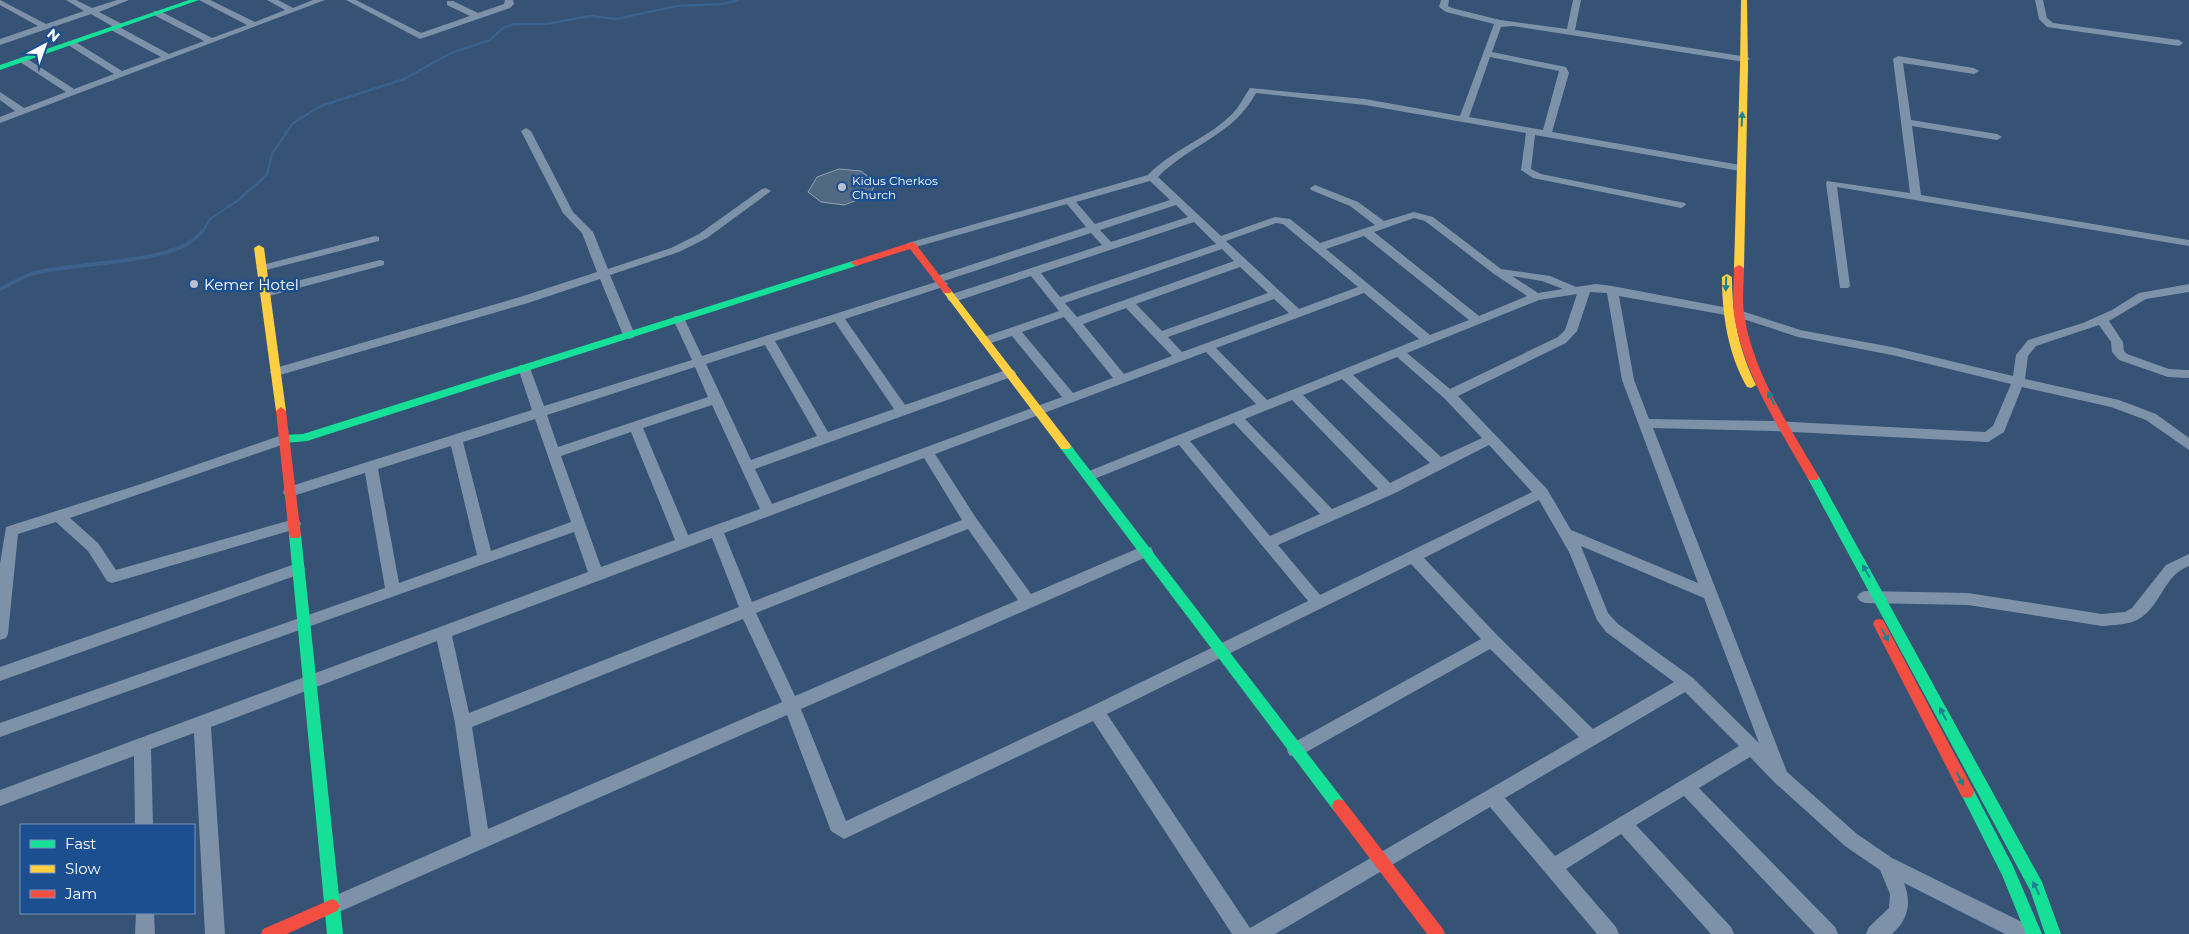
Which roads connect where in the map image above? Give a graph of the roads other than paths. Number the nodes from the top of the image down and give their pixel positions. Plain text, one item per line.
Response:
1 (70, 0) edge
2 (125, 0) edge
3 (196, 0) edge
4 (203, 0) edge
5 (271, 0) edge
6 (321, 0) edge
7 (350, 0) edge
8 (509, 0) edge
9 (1445, 0) edge
10 (1577, 0) edge
11 (2039, 0) edge
12 (0, 2) edge
13 (1739, 2) edge
14 (450, 3) dead end
15 (91, 11) junction
16 (293, 11) junction
17 (157, 13) junction
18 (478, 16) junction
19 (1500, 24) junction
20 (255, 25) junction
21 (45, 27) junction
22 (116, 27) junction
23 (1570, 33) junction
24 (211, 41) junction
25 (0, 42) edge
26 (71, 44) junction
27 (2179, 44) dead end
28 (1732, 53) junction
29 (1487, 54) junction
30 (169, 57) junction
31 (1745, 59) junction
32 (23, 60) junction
33 (0, 68) edge
34 (1974, 71) dead end
35 (122, 74) junction
36 (74, 93) junction
37 (0, 95) edge
38 (23, 112) junction
39 (1464, 119) junction
40 (0, 120) edge
41 (1908, 122) junction
42 (1531, 130) junction
43 (526, 131) dead end
44 (1547, 133) junction
45 (1997, 137) dead end
46 (1740, 168) junction
47 (1152, 177) junction
48 (1315, 188) dead end
49 (766, 191) dead end
50 (1916, 198) junction
51 (1069, 200) junction
52 (1178, 201) junction
53 (1681, 205) dead end
54 (1727, 209) dead end
55 (1740, 212) junction
56 (1196, 218) junction
57 (1382, 225) junction
58 (1093, 228) junction
59 (1365, 231) junction
60 (375, 239) dead end
61 (2161, 239) junction
62 (1222, 243) junction
63 (2189, 244) edge
64 (912, 245) junction
65 (1109, 247) junction
66 (259, 248) dead end
67 (1318, 248) junction
68 (1740, 250) junction
69 (2189, 252) edge
70 (1243, 262) junction
71 (380, 263) dead end
72 (262, 268) junction
73 (1033, 272) junction
74 (1498, 272) junction
75 (604, 275) junction
76 (940, 281) junction
77 (1844, 286) dead end
78 (1366, 288) junction
79 (2189, 288) edge
80 (1579, 289) junction
81 (1612, 290) junction
82 (265, 293) junction
83 (1276, 294) junction
84 (1536, 297) junction
85 (953, 298) junction
86 (1058, 301) junction
87 (1129, 304) junction
88 (1067, 312) junction
89 (1725, 312) junction
90 (1297, 314) junction
91 (1740, 314) junction
92 (837, 317) junction
93 (679, 319) junction
94 (1477, 320) junction
95 (2102, 320) junction
96 (1076, 322) junction
97 (1014, 330) junction
98 (629, 335) junction
99 (1159, 336) junction
100 (768, 339) junction
101 (1428, 340) junction
102 (985, 341) junction
103 (1208, 347) junction
104 (1398, 353) junction
105 (1180, 357) junction
106 (1752, 359) junction
107 (1738, 360) junction
108 (697, 361) junction
109 (524, 368) junction
110 (276, 372) junction
111 (1010, 373) junction
112 (1344, 374) junction
113 (2189, 374) edge
114 (1121, 379) junction
115 (2018, 382) junction
116 (1293, 393) junction
117 (1450, 395) junction
118 (1070, 398) junction
119 (715, 399) junction
120 (1265, 405) junction
121 (1038, 410) junction
122 (539, 412) junction
123 (903, 412) junction
124 (1236, 416) junction
125 (1645, 423) junction
126 (635, 425) junction
127 (1779, 426) junction
128 (285, 438) junction
129 (825, 438) junction
130 (456, 439) junction
131 (1182, 439) junction
132 (1490, 439) junction
133 (2189, 445) edge
134 (927, 452) junction
135 (554, 453) junction
136 (1440, 464) junction
137 (372, 466) junction
138 (748, 466) junction
139 (1089, 476) junction
140 (1388, 490) junction
141 (290, 492) junction
142 (1542, 493) junction
143 (768, 511) junction
144 (59, 516) junction
145 (1330, 516) junction
146 (971, 522) junction
147 (294, 524) junction
148 (579, 525) junction
149 (716, 531) junction
150 (1566, 534) junction
151 (684, 543) junction
152 (1268, 543) junction
153 (1146, 551) junction
154 (1413, 556) junction
155 (485, 558) junction
156 (2189, 560) edge
157 (298, 569) junction
158 (596, 575) junction
159 (393, 591) junction
160 (1710, 594) junction
161 (1873, 597) junction
162 (1029, 603) junction
163 (1318, 603) junction
164 (748, 612) junction
165 (304, 622) junction
166 (443, 632) junction
167 (0, 634) edge
168 (1492, 640) junction
169 (1222, 650) junction
170 (1896, 656) junction
171 (1913, 657) junction
172 (0, 674) edge
173 (310, 682) junction
174 (1686, 682) junction
175 (792, 707) junction
176 (1096, 712) junction
177 (202, 723) junction
178 (463, 723) junction
179 (0, 730) edge
180 (1590, 737) junction
181 (1938, 737) junction
182 (1955, 737) junction
183 (142, 744) junction
184 (1750, 748) junction
185 (1295, 750) junction
186 (1780, 777) junction
187 (1687, 787) junction
188 (1493, 797) junction
189 (0, 798) edge
190 (1623, 822) junction
191 (144, 824) edge
192 (481, 840) junction
193 (1380, 860) junction
194 (1886, 864) junction
195 (1553, 867) junction
196 (332, 906) junction
197 (145, 914) edge
198 (145, 934) edge
199 (215, 934) edge
200 (269, 934) edge
201 (335, 934) edge
202 (1243, 934) edge
203 (1258, 934) edge
204 (1437, 934) edge
205 (1609, 934) edge
206 (1724, 934) edge
207 (1828, 934) edge
208 (1876, 934) edge
209 (2025, 934) edge
210 (2034, 934) edge
211 (2053, 934) edge

1 - 15 street
2 - 15 street
3 - 17 street
4 - 20 street
5 - 16 street
6 - 16 street
7 - 18 street
8 - 18 street
9 - 19 street
10 - 23 street
11 - 27 street
12 - 21 street
13 - 28 street
13 - 31 street
14 - 18 street
15 - 21 street
15 - 22 street
16 - 20 street
17 - 22 street
17 - 24 street
19 - 23 street
19 - 29 street
20 - 24 street
21 - 25 street
22 - 26 street
22 - 30 street
23 - 28 street
24 - 30 street
26 - 32 street
26 - 35 street
28 - 31 street
29 - 39 street
29 - 44 street
30 - 35 street
46 -> 31 street
32 - 33 street
32 - 36 street
34 - 41 street
35 - 36 street
36 - 38 street
37 - 38 street
38 - 40 street
39 - 42 street
39 - 47 street
41 - 45 street
41 - 50 street
42 - 44 street
42 - 53 street
43 - 75 street
44 - 46 street
46 - 55 street
47 - 51 street
47 - 52 street
48 - 57 street
49 - 75 street
50 - 61 street
50 - 77 street
51 - 58 street
51 - 64 street
52 - 56 street
52 - 58 street
54 - 55 street
55 - 68 street
56 - 62 street
56 - 65 street
57 - 59 street
57 - 74 street
58 - 65 street
58 - 76 street
59 - 67 street
59 - 94 street
60 - 72 street
61 - 63 street
61 - 69 street
62 - 67 street
62 - 70 street
62 - 86 street
64 - 76 street
64 - 93 street
65 - 73 street
66 - 72 street
67 - 78 street
68 -> 89 street
68 - 91 street
70 - 83 street
70 - 87 street
71 - 82 street
72 - 82 street
73 - 85 street
73 - 86 street
74 - 80 street
74 - 84 street
75 - 98 street
75 - 110 street
76 - 85 street
76 - 92 street
78 - 90 street
78 - 101 street
79 - 95 street
80 - 81 street
80 - 84 street
80 - 117 street
81 - 89 street
81 - 125 street
82 - 110 street
83 - 90 street
83 - 99 street
84 - 94 street
85 - 102 street
86 - 88 street
87 - 96 street
87 - 99 street
88 - 96 street
88 - 97 street
89 - 91 street
89 - 107 street
90 - 103 street
91 - 106 street
91 - 115 street
92 - 100 street
92 - 123 street
93 - 98 street
93 - 108 street
94 - 101 street
95 - 113 street
95 - 115 street
96 - 114 street
97 - 102 street
97 - 118 street
98 - 109 street
99 - 105 street
100 - 108 street
100 - 129 street
101 - 104 street
102 - 111 street
103 - 105 street
103 - 120 street
104 - 112 street
104 - 117 street
105 - 114 street
106 - 107 street
127 -> 106 street
107 - 127 street
108 - 119 street
108 - 122 street
109 - 122 street
109 - 128 street
110 - 128 street
111 - 121 street
111 - 123 street
112 - 116 street
112 - 136 street
114 - 118 street
115 - 127 street
115 - 133 street
116 - 120 street
116 - 140 street
117 - 132 street
118 - 121 street
119 - 126 street
119 - 138 street
120 - 124 street
121 - 134 street
121 - 139 street
122 - 130 street
122 - 135 street
123 - 129 street
124 - 131 street
124 - 145 street
125 - 127 street
125 - 160 street
126 - 135 street
126 - 151 street
127 - 161 street
128 - 141 street
128 - 144 street
129 - 138 street
130 - 137 street
130 - 155 street
131 - 139 street
131 - 152 street
132 - 136 street
132 - 142 street
134 - 143 street
134 - 146 street
135 - 148 street
136 - 140 street
137 - 141 street
137 - 159 street
138 - 143 street
139 - 153 street
140 - 145 street
141 - 147 street
142 - 150 street
142 - 154 street
143 - 149 street
144 - 147 street
144 - 167 street
145 - 152 street
146 - 162 street
146 - 164 street
147 - 157 street
148 - 155 street
148 - 158 street
149 - 151 street
149 - 164 street
150 - 160 street
150 - 174 street
151 - 158 street
152 - 163 street
153 - 162 street
153 - 169 street
154 - 163 street
154 - 168 street
155 - 159 street
156 - 161 street
157 - 165 street
157 - 172 street
158 - 166 street
159 - 165 street
160 - 186 street
161 -> 170 street
161 - 171 street
162 - 175 street
163 - 169 street
164 - 175 street
164 - 178 street
165 - 173 street
165 - 179 street
166 - 173 street
166 - 178 street
168 - 180 street
168 - 185 street
169 - 176 street
169 - 185 street
170 - 171 street
170 - 181 street
182 -> 171 street
173 - 177 street
173 - 196 street
174 - 180 street
174 - 184 street
175 - 176 street
175 - 192 street
176 - 202 street
177 - 183 street
177 - 199 street
178 - 192 street
180 - 188 street
181 - 182 street
181 -> 210 street
211 -> 182 street
183 - 189 street
183 - 191 street
184 - 186 street
184 - 187 street
185 - 193 street
186 - 194 street
187 - 190 street
187 - 207 street
188 - 193 street
188 - 195 street
190 - 195 street
190 - 206 street
192 - 196 street
193 - 203 street
193 - 204 street
194 - 208 street
194 - 209 street
195 - 205 street
196 - 200 street
196 - 201 street
197 - 198 street

